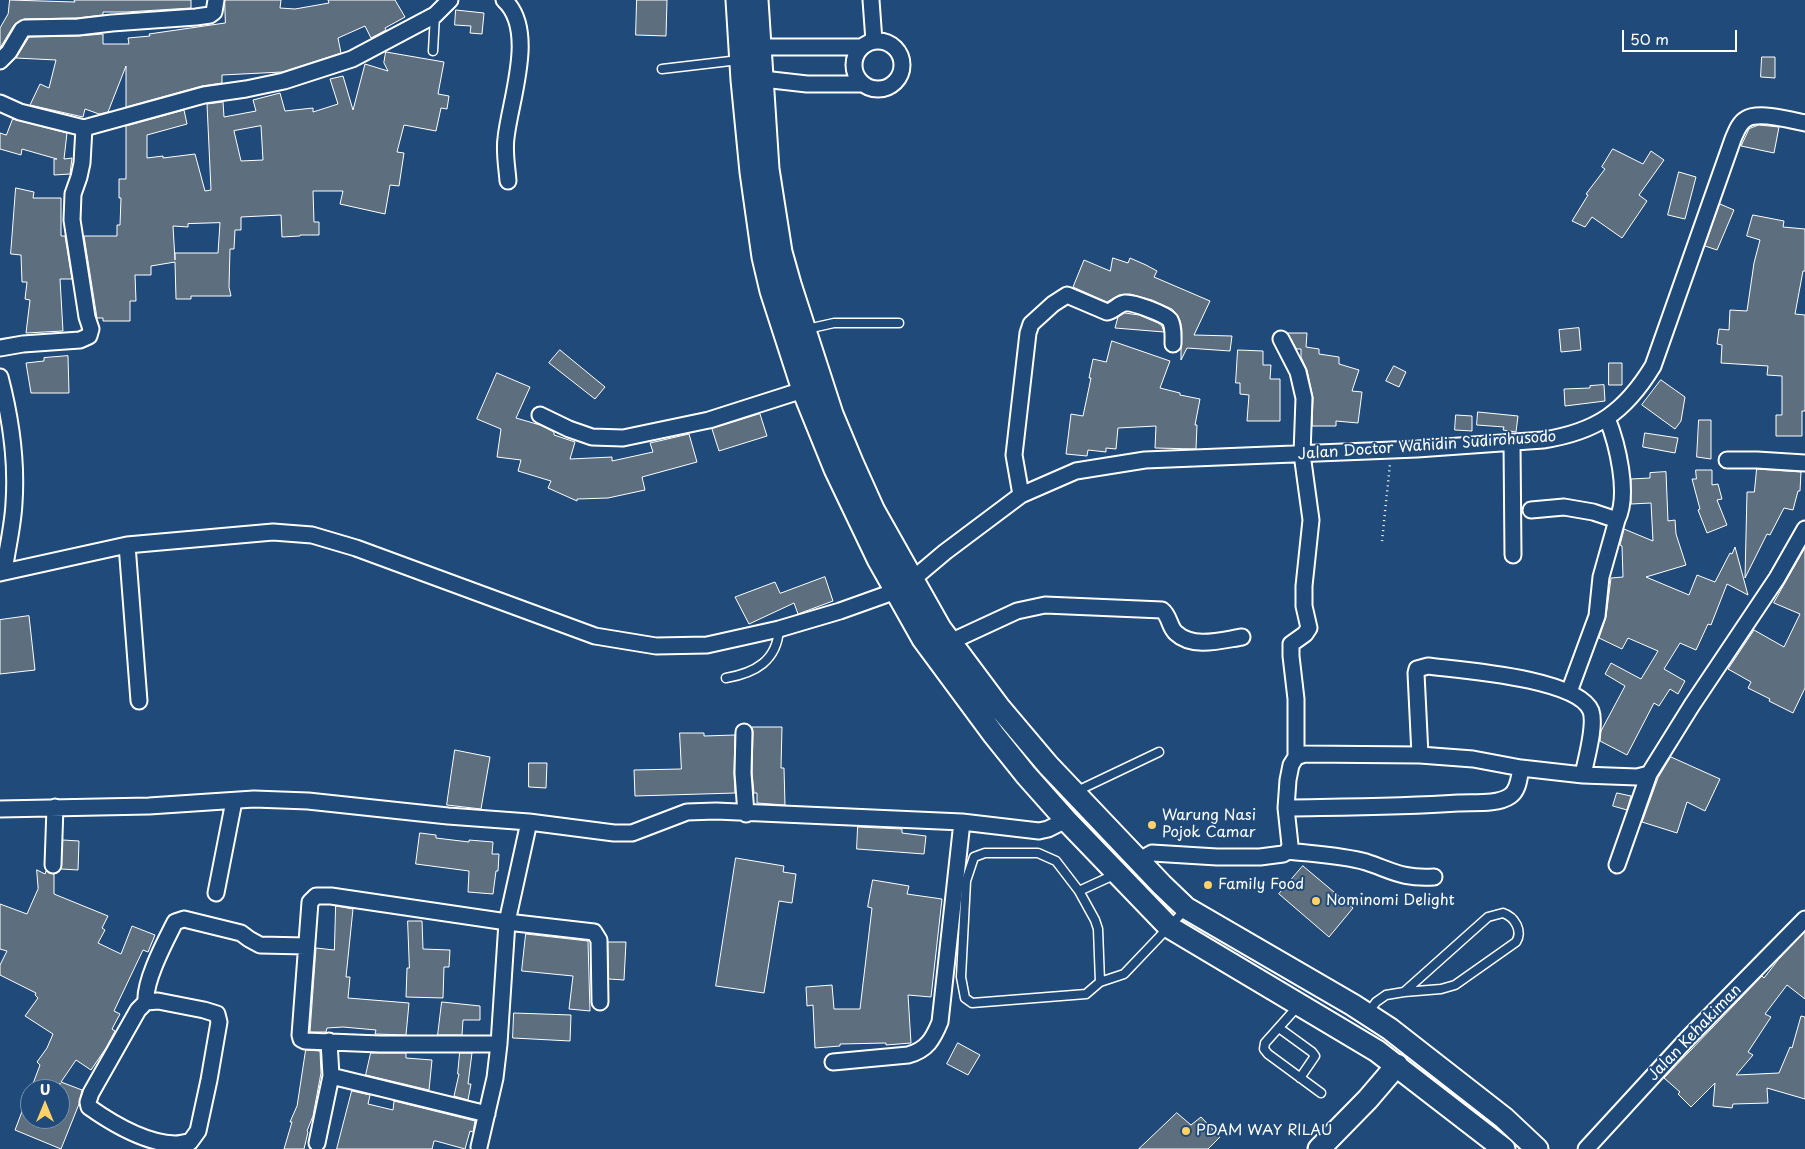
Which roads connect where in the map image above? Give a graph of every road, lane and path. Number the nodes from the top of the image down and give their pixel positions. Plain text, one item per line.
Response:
1 (216, 0) edge
2 (450, 0) edge
3 (504, 0) edge
4 (737, 0) edge
5 (757, 0) edge
6 (871, 0) edge
7 (435, 15) junction
8 (868, 44) junction
9 (761, 48) junction
10 (433, 51) dead end
11 (0, 61) edge
12 (662, 70) dead end
13 (749, 73) junction
14 (863, 84) junction
15 (0, 103) edge
16 (1805, 123) edge
17 (84, 128) junction
18 (508, 181) dead end
19 (767, 222) junction
20 (790, 284) junction
21 (770, 291) junction
22 (900, 323) dead end
23 (805, 330) junction
24 (1281, 339) dead end
25 (1173, 344) dead end
26 (0, 348) edge
27 (0, 377) edge
28 (803, 390) junction
29 (540, 415) dead end
30 (1607, 418) junction
31 (1512, 442) junction
32 (1392, 450) junction
33 (1302, 454) junction
34 (1727, 460) dead end
35 (1805, 463) edge
36 (843, 466) junction
37 (1021, 495) junction
38 (1531, 510) dead end
39 (1618, 520) junction
40 (1805, 529) edge
41 (1382, 541) dead end
42 (127, 546) junction
43 (1513, 555) dead end
44 (2, 572) edge
45 (913, 579) junction
46 (896, 591) junction
47 (779, 629) junction
48 (938, 636) junction
49 (1242, 637) dead end
50 (726, 678) dead end
51 (1570, 692) junction
52 (139, 701) dead end
53 (744, 732) dead end
54 (1159, 752) dead end
55 (1420, 755) junction
56 (1296, 757) junction
57 (1521, 768) junction
58 (1057, 774) junction
59 (1649, 774) junction
60 (1584, 775) junction
61 (1038, 788) junction
62 (1074, 793) junction
63 (234, 801) junction
64 (55, 807) junction
65 (0, 808) edge
66 (1286, 808) junction
67 (746, 814) junction
68 (1066, 820) junction
69 (529, 822) junction
70 (962, 822) junction
71 (1288, 850) junction
72 (1138, 861) junction
73 (52, 865) dead end
74 (1617, 865) dead end
75 (1118, 874) junction
76 (1434, 877) dead end
77 (1079, 891) junction
78 (216, 893) dead end
79 (1186, 908) junction
80 (1805, 919) edge
81 (507, 922) junction
82 (1169, 927) junction
83 (306, 946) junction
84 (1100, 982) junction
85 (1404, 992) junction
86 (146, 1002) junction
87 (600, 1002) dead end
88 (1299, 1005) junction
89 (1360, 1009) junction
90 (1337, 1027) junction
91 (1279, 1028) junction
92 (329, 1041) junction
93 (499, 1044) junction
94 (833, 1062) dead end
95 (1397, 1065) junction
96 (331, 1076) junction
97 (1300, 1078) junction
98 (1321, 1093) dead end
99 (487, 1114) junction
100 (317, 1143) dead end
101 (148, 1144) edge
102 (479, 1147) dead end
103 (1319, 1149) edge
104 (1503, 1149) edge
105 (1537, 1149) edge
106 (1586, 1149) edge

1 - 11 street
2 - 7 street
3 - 18 street
4 - 13 main road
5 - 9 main road
6 - 8 street
7 - 10 lane
7 - 17 street
8 - 9 street
8 - 14 street
8 - 14 street
9 - 13 main road
12 - 13 lane
13 - 14 street
13 - 19 main road
15 - 17 street
16 - 30 street, Jalan Doctor Wahidin Sudirohusodo
17 - 26 street
19 - 20 main road
19 - 21 main road
20 - 21 main road
20 - 23 main road
21 - 28 main road
22 - 23 lane
23 - 36 main road
24 - 33 street
25 - 37 street
27 - 44 street
28 - 29 street
28 - 36 main road
30 - 31 street, Jalan Doctor Wahidin Sudirohusodo
30 - 39 street
31 - 32 street, Jalan Doctor Wahidin Sudirohusodo
31 - 43 street
32 - 33 street, Jalan Doctor Wahidin Sudirohusodo
32 - 41 path
33 - 37 street, Jalan Doctor Wahidin Sudirohusodo
33 - 56 street
34 - 35 street
36 - 45 main road
36 - 46 main road
37 - 45 street, Jalan Doctor Wahidin Sudirohusodo
38 - 39 street
39 - 51 street
40 - 59 street
42 - 44 street
42 - 47 street
42 - 52 street
45 - 48 main road
46 - 47 street
46 - 48 main road
47 - 50 lane
48 - 49 street
48 - 58 main road
48 - 61 main road
51 - 55 street
51 - 60 street
53 - 67 street
54 - 62 lane
55 - 56 street
55 - 57 street
56 - 66 street
57 - 60 street
57 - 66 street
58 - 61 main road
58 - 62 main road
59 - 60 street
59 - 74 street
61 - 68 main road
62 - 72 main road
63 - 64 street
63 - 69 street
63 - 78 street
64 - 65 street
64 - 73 street
66 - 71 street
67 - 69 street
67 - 70 street
68 - 70 street
68 - 75 main road
69 - 81 street
70 - 94 street
71 - 72 street
71 - 76 street
72 - 79 main road
75 - 77 lane
75 - 82 main road
77 - 84 lane
77 - 84 lane
79 - 82 lane
79 - 89 main road
80 - 106 street, Jalan Kehakiman
81 - 83 street
81 - 87 street
81 - 93 street
82 - 84 lane
82 - 88 main road
83 - 86 street
83 - 92 street
85 - 85 lane
85 - 89 lane
86 - 101 street
86 - 101 street
88 - 90 main road
88 - 91 lane
89 - 90 main road
89 - 105 main road
90 - 95 main road
91 - 97 lane
91 - 97 lane
92 - 93 street
92 - 96 street
93 - 99 street
95 - 103 main road
95 - 104 main road
96 - 99 street
96 - 100 street
97 - 98 lane
99 - 102 street

